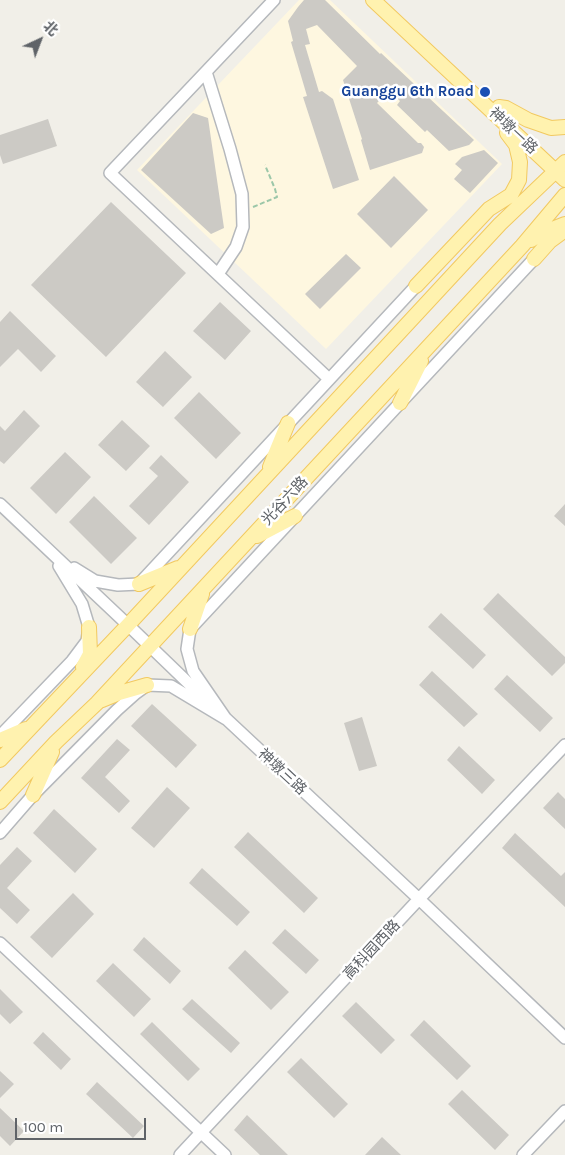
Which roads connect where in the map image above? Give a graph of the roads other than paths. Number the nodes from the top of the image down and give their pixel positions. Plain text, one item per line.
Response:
1 (274, 0) edge
2 (373, 0) edge
3 (385, 0) edge
4 (206, 72) junction
5 (497, 110) junction
6 (565, 127) edge
7 (551, 128) junction
8 (565, 131) edge
9 (520, 162) junction
10 (562, 170) edge
11 (565, 195) edge
12 (500, 224) junction
13 (565, 224) edge
14 (565, 230) edge
15 (522, 246) junction
16 (534, 259) joint
17 (462, 264) junction
18 (218, 274) junction
19 (416, 286) junction
20 (427, 347) junction
21 (329, 379) junction
22 (400, 403) junction
23 (288, 423) junction
24 (267, 475) junction
25 (0, 504) edge
26 (295, 516) junction
27 (247, 541) junction
28 (52, 554) junction
29 (184, 565) junction
30 (139, 584) junction
31 (205, 586) junction
32 (128, 625) junction
33 (89, 627) junction
34 (190, 629) junction
35 (150, 646) junction
36 (76, 680) junction
37 (146, 685) junction
38 (97, 702) junction
39 (226, 719) junction
40 (33, 726) junction
41 (0, 738) edge
42 (56, 742) junction
43 (565, 745) edge
44 (0, 760) edge
45 (33, 795) junction
46 (0, 802) edge
47 (0, 833) edge
48 (419, 899) junction
49 (0, 943) edge
50 (565, 1038) edge
51 (565, 1111) edge
52 (201, 1132) junction
53 (180, 1155) edge
54 (225, 1155) edge
55 (523, 1155) edge

1 - 4 street
2 - 5 main road, 神墩一路
3 - 5 main road, 神墩一路
4 - 18 street
4 - 18 street
5 - 7 main road
5 - 9 main road
5 - 10 main road, 神墩一路
6 - 7 main road
7 - 8 main road
9 - 12 main road
9 - 19 main road
10 - 12 main road, 光谷六路
11 - 15 main road, 光谷六路
12 - 17 main road, 光谷六路
13 - 15 main road
14 - 16 main road
15 - 20 main road, 光谷六路
16 - 22 street
17 - 19 main road
17 - 24 main road, 光谷六路
18 - 21 street
19 - 21 street
20 - 22 main road
20 - 27 main road, 光谷六路
21 - 23 street
22 - 26 street
23 - 24 main road
23 - 30 street
24 - 29 main road, 光谷六路
25 - 28 street, 神墩三路
26 - 27 main road
26 - 34 street
27 - 31 main road, 光谷六路
28 - 30 street
28 - 32 street, 神墩三路
28 - 33 street
29 - 30 main road
29 - 32 main road, 光谷六路
31 - 34 main road
31 - 35 main road, 光谷六路
32 - 35 street, 神墩三路
32 - 36 main road, 光谷六路
33 - 36 main road
33 - 41 street
34 - 39 street
35 - 38 main road, 光谷六路
35 - 39 street, 神墩三路
36 - 40 main road, 光谷六路
37 - 38 main road
37 - 39 street
37 - 45 street
38 - 42 main road, 光谷六路
39 - 48 street, 神墩三路
40 - 41 main road
40 - 44 main road, 光谷六路
42 - 45 main road
42 - 46 main road, 光谷六路
43 - 48 street, 高科园西路
45 - 47 street
48 - 50 street, 神墩三路
48 - 52 street, 高科园西路
49 - 52 street
51 - 55 street
52 - 53 street, 高科园西路
52 - 54 street

